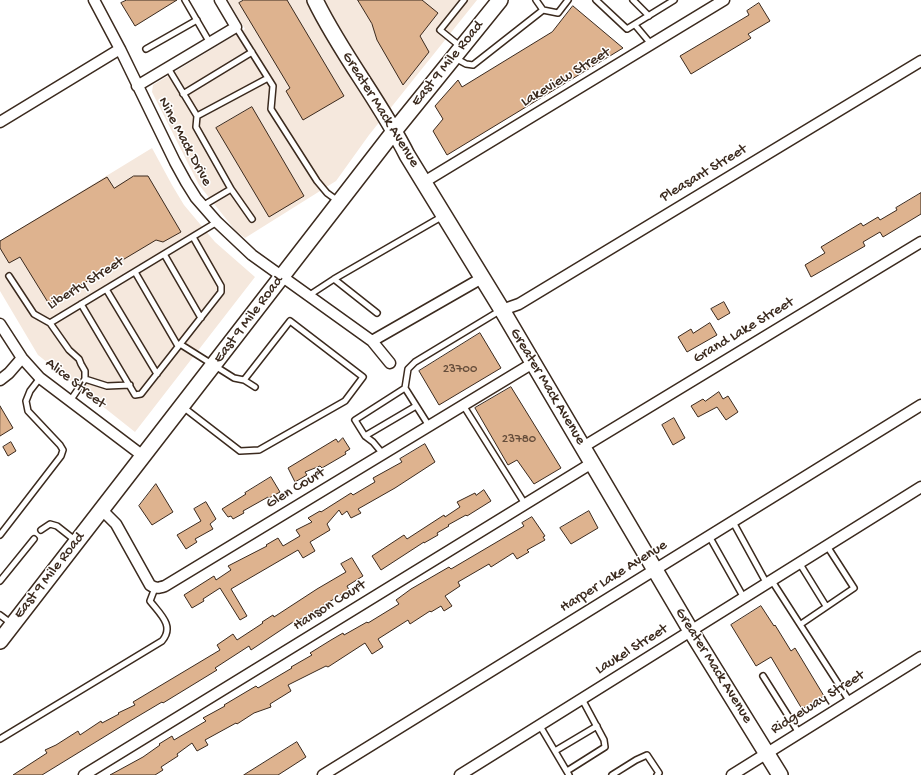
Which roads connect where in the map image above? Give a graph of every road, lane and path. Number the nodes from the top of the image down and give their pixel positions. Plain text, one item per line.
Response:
1 (94, 0) edge
2 (185, 0) edge
3 (220, 0) edge
4 (315, 0) edge
5 (464, 0) edge
6 (500, 0) edge
7 (536, 0) edge
8 (568, 0) edge
9 (596, 0) edge
10 (633, 0) edge
11 (724, 0) edge
12 (671, 1) edge
13 (543, 10) junction
14 (649, 16) junction
15 (196, 20) junction
16 (635, 25) junction
17 (236, 27) junction
18 (210, 43) junction
19 (651, 44) junction
20 (120, 48) junction
21 (146, 49) dead end
22 (252, 52) junction
23 (458, 53) junction
24 (921, 61) edge
25 (168, 68) junction
26 (268, 78) junction
27 (137, 86) junction
28 (184, 94) junction
29 (197, 116) junction
30 (0, 122) edge
31 (395, 130) junction
32 (424, 182) junction
33 (231, 189) junction
34 (340, 202) junction
35 (204, 206) junction
36 (444, 215) junction
37 (252, 219) dead end
38 (217, 222) junction
39 (193, 236) junction
40 (921, 242) edge
41 (164, 254) junction
42 (134, 272) junction
43 (9, 276) dead end
44 (282, 276) junction
45 (482, 278) junction
46 (334, 279) junction
47 (106, 289) junction
48 (308, 296) junction
49 (81, 304) junction
50 (502, 310) junction
51 (377, 313) dead end
52 (201, 318) junction
53 (50, 323) junction
54 (0, 324) edge
55 (372, 341) junction
56 (179, 345) junction
57 (22, 358) junction
58 (390, 363) dead end
59 (533, 363) junction
60 (214, 365) junction
61 (157, 374) junction
62 (40, 378) junction
63 (86, 379) junction
64 (0, 380) edge
65 (244, 380) junction
66 (130, 385) junction
67 (255, 387) dead end
68 (405, 388) junction
69 (70, 401) junction
70 (463, 405) junction
71 (921, 405) edge
72 (416, 406) junction
73 (182, 407) junction
74 (429, 426) junction
75 (365, 436) junction
76 (583, 447) junction
77 (383, 454) junction
78 (143, 456) junction
79 (592, 463) junction
80 (921, 488) edge
81 (525, 504) junction
82 (102, 510) junction
83 (732, 522) junction
84 (41, 530) dead end
85 (0, 535) edge
86 (709, 536) junction
87 (34, 539) dead end
88 (77, 542) junction
89 (827, 546) junction
90 (800, 564) junction
91 (655, 569) junction
92 (0, 581) edge
93 (770, 582) junction
94 (154, 588) junction
95 (744, 598) junction
96 (826, 606) junction
97 (0, 615) edge
98 (801, 624) junction
99 (12, 625) junction
100 (691, 631) junction
101 (0, 641) edge
102 (921, 658) edge
103 (763, 676) dead end
104 (582, 699) junction
105 (850, 702) junction
106 (540, 726) junction
107 (597, 726) junction
108 (799, 733) junction
109 (0, 739) edge
110 (555, 751) junction
111 (767, 753) junction
112 (568, 773) edge
113 (84, 775) edge
114 (323, 775) edge
115 (460, 775) edge
116 (612, 775) edge
117 (657, 775) edge
118 (732, 775) edge
119 (780, 775) edge

1 - 20 street, Nine Mack Drive
2 - 15 lane
3 - 17 street
4 - 31 street, Greater Mack Avenue
5 - 23 lane
6 - 23 street, East 9 Mile Road
7 - 13 lane
8 - 13 lane
9 - 16 lane
10 - 14 lane
11 - 19 street, Lakeview Street
12 - 14 lane
13 - 23 lane
14 - 16 lane
15 - 18 lane
15 - 21 lane
16 - 19 lane
17 - 18 street
17 - 22 lane
18 - 25 street
19 - 32 street, Lakeview Street
20 - 27 street, Nine Mack Drive
20 - 30 street
22 - 26 lane
22 - 28 lane
23 - 31 street, East 9 Mile Road
24 - 50 street, Pleasant Street
25 - 27 street
25 - 28 lane
26 - 29 lane
26 - 34 lane
27 - 35 street, Nine Mack Drive
28 - 29 lane
29 - 33 lane
31 - 32 street, Greater Mack Avenue
31 - 34 street, East 9 Mile Road
32 - 36 street, Greater Mack Avenue
33 - 35 lane
33 - 37 lane
34 - 44 street, East 9 Mile Road
35 - 38 street, Nine Mack Drive
36 - 45 street, Greater Mack Avenue
36 - 46 lane
38 - 39 lane, Liberty Street
38 - 44 street, Nine Mack Drive
39 - 41 lane, Liberty Street
39 - 52 lane
40 - 76 street, Grand Lake Street
41 - 42 lane, Liberty Street
41 - 52 lane
42 - 47 lane, Liberty Street
42 - 56 lane
43 - 53 lane
44 - 48 street, Nine Mack Drive
44 - 60 street, East 9 Mile Road
45 - 50 street, Greater Mack Avenue
45 - 55 street
46 - 48 lane
46 - 51 lane
47 - 49 lane, Liberty Street
47 - 61 lane
48 - 55 street, Nine Mack Drive
49 - 53 lane, Liberty Street
49 - 66 lane
50 - 59 street, Greater Mack Avenue
50 - 68 lane
52 - 56 lane
53 - 63 lane, Liberty Street
54 - 57 street, Alice Street
55 - 58 street, Nine Mack Drive
56 - 60 lane
56 - 61 lane
57 - 62 street, Alice Street
57 - 64 street
59 - 70 street, Glen Court
59 - 76 street, Greater Mack Avenue
60 - 65 lane
60 - 73 street, East 9 Mile Road
61 - 66 lane
62 - 69 street, Alice Street
62 - 85 lane
63 - 66 lane
63 - 69 lane
65 - 67 lane
65 - 73 lane
68 - 72 lane
68 - 75 lane
69 - 78 street, Alice Street
70 - 74 street, Glen Court
70 - 81 lane
71 - 83 street, Harper Lake Avenue
72 - 74 lane
72 - 75 lane
73 - 78 street, East 9 Mile Road
74 - 77 street, Glen Court
75 - 77 lane
76 - 79 street, Greater Mack Avenue
77 - 94 street, Glen Court
78 - 82 street, East 9 Mile Road
79 - 81 street, Hanson Court
79 - 91 street, Greater Mack Avenue
80 - 89 street, Laukel Street
81 - 113 street, Hanson Court
82 - 88 street, East 9 Mile Road
82 - 94 street
83 - 86 street, Harper Lake Avenue
83 - 93 lane
84 - 88 lane
86 - 91 street, Harper Lake Avenue
86 - 95 lane
87 - 92 lane
88 - 99 street, East 9 Mile Road
89 - 90 street, Laukel Street
89 - 96 lane
90 - 93 street, Laukel Street
90 - 96 lane
91 - 100 street, Greater Mack Avenue
91 - 114 street, Harper Lake Avenue
93 - 95 street, Laukel Street
93 - 98 lane
94 - 109 lane
95 - 100 street, Laukel Street
96 - 98 lane
97 - 99 lane
98 - 105 lane
99 - 101 street, East 9 Mile Road
100 - 104 street, Laukel Street
100 - 111 street, Greater Mack Avenue
102 - 105 street, Ridgeway Street
103 - 108 lane
104 - 106 street, Laukel Street
104 - 107 lane
105 - 108 street, Ridgeway Street
106 - 110 lane
106 - 115 street, Laukel Street
107 - 110 lane
107 - 112 lane
108 - 111 street, Ridgeway Street
110 - 112 lane
111 - 118 street, Ridgeway Street
111 - 119 street, Greater Mack Avenue
116 - 117 lane

